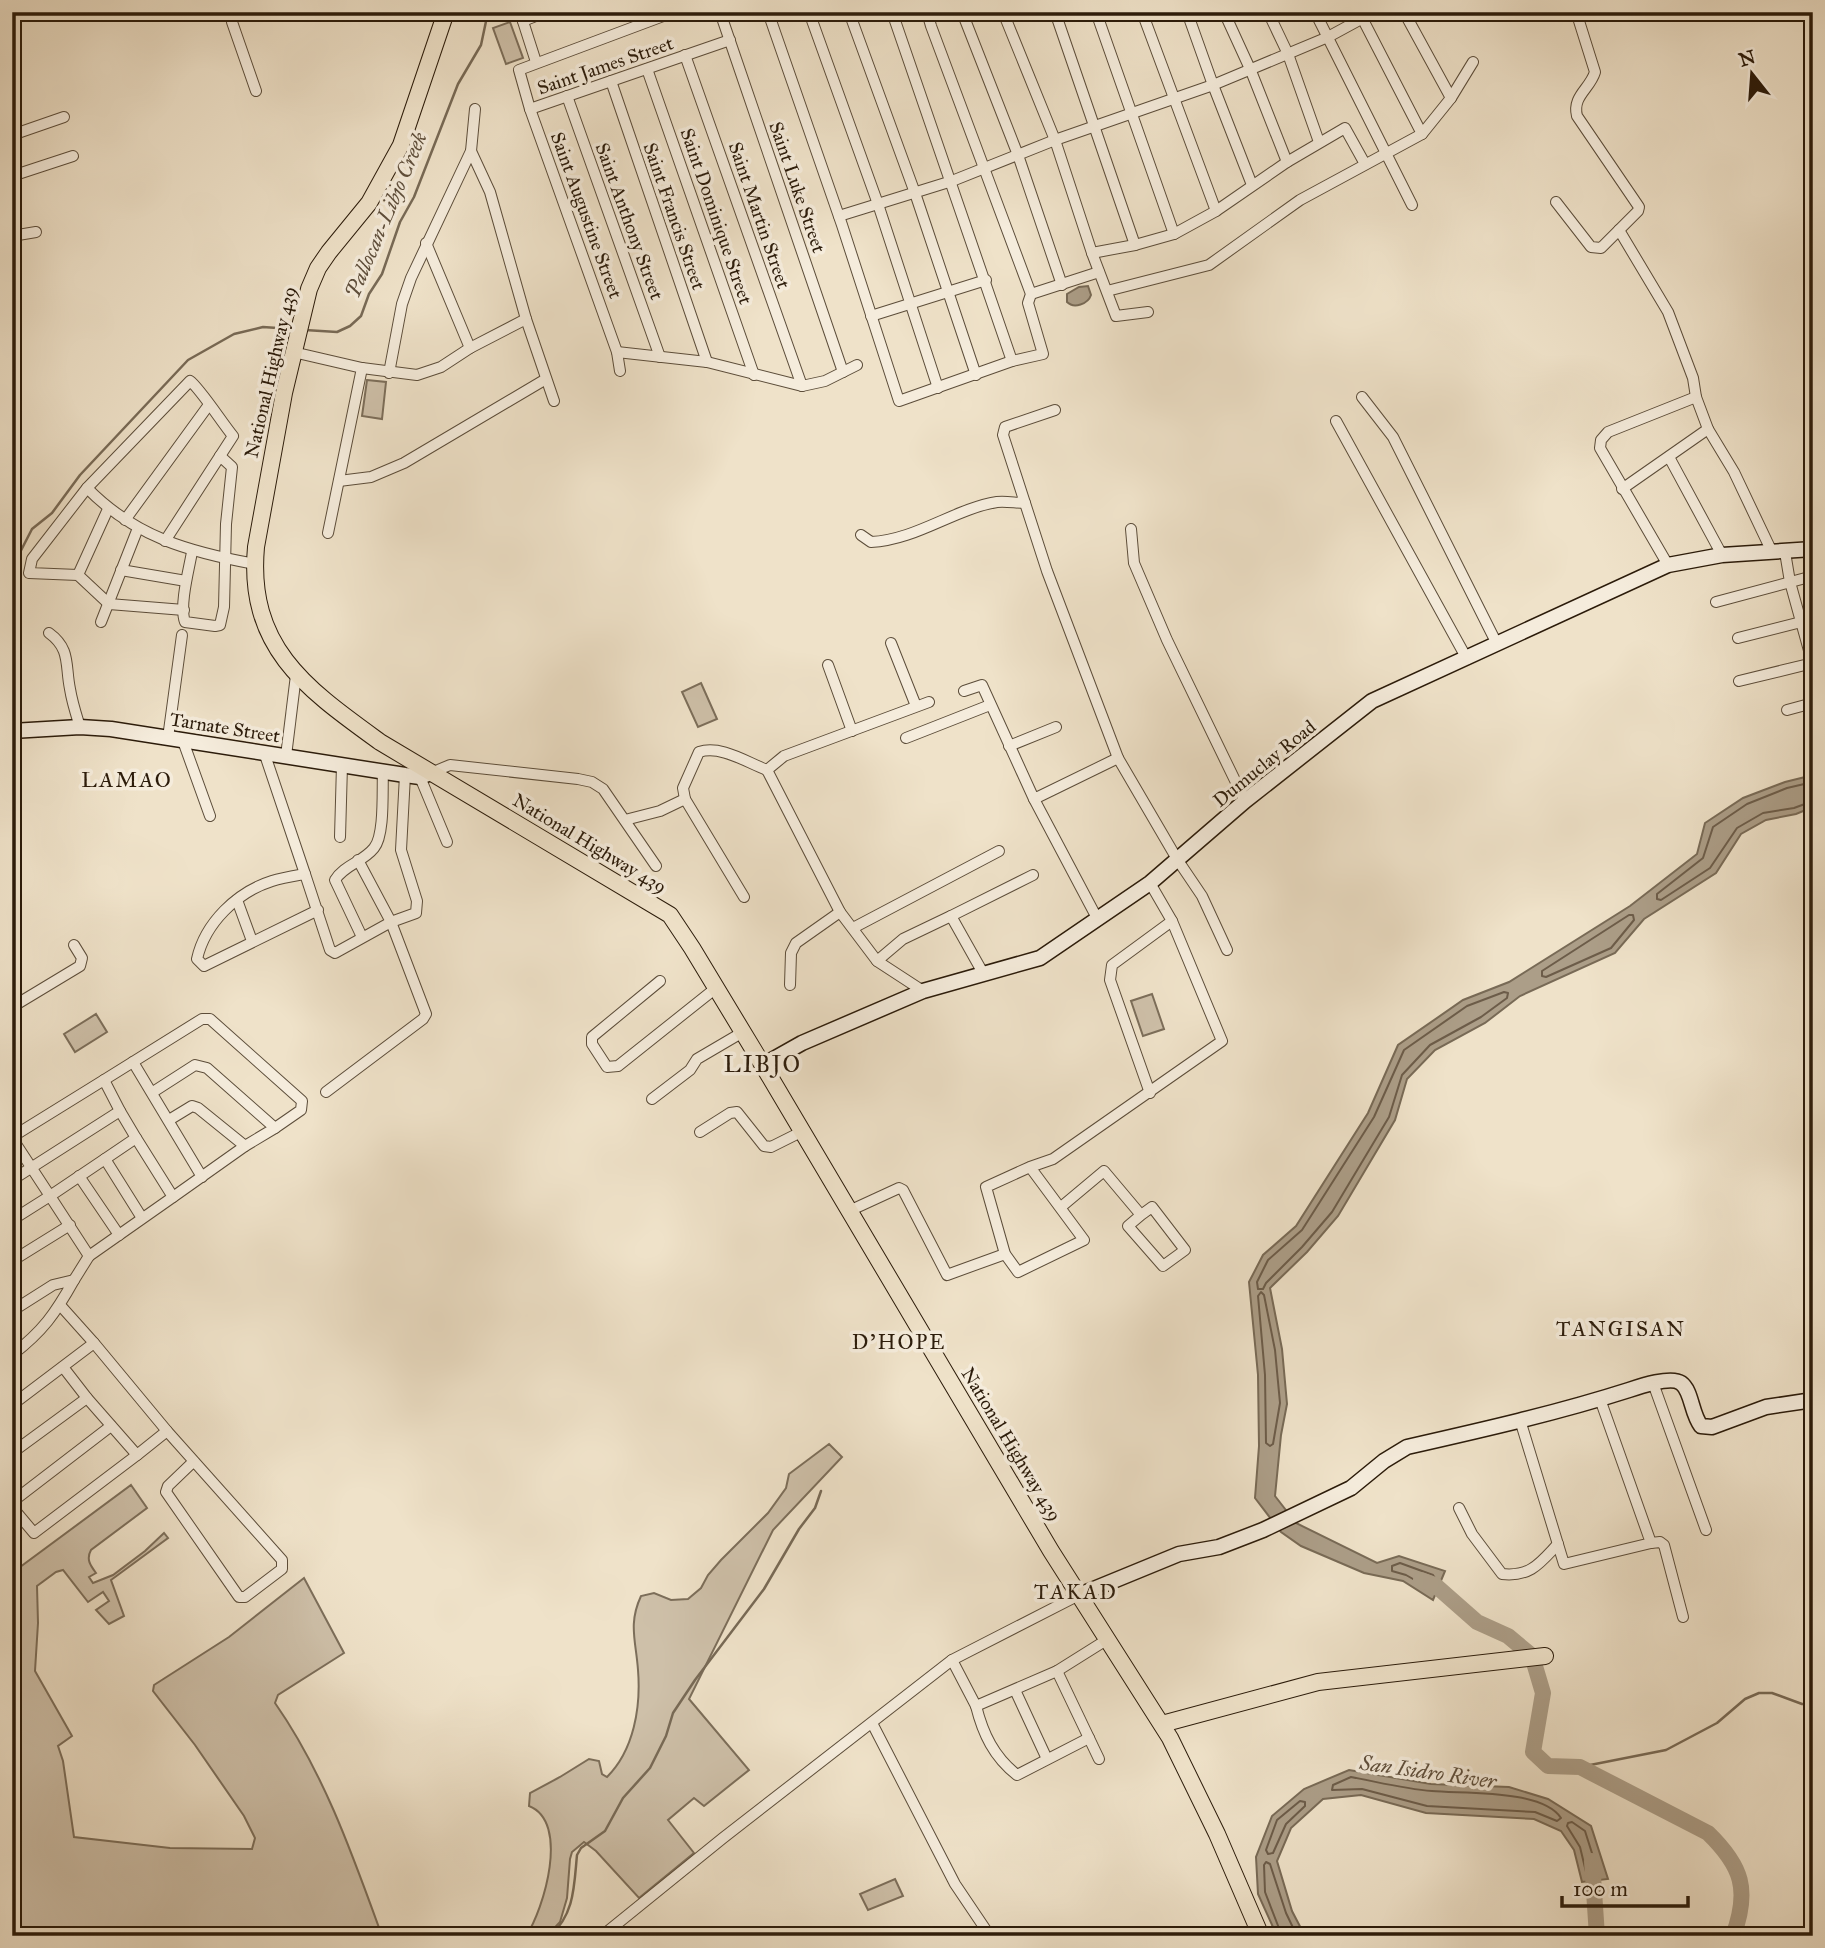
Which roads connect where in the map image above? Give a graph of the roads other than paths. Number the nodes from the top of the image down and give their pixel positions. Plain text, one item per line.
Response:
1 (233, 12) edge
2 (446, 12) edge
3 (547, 12) edge
4 (674, 12) edge
5 (720, 12) edge
6 (788, 12) edge
7 (809, 12) edge
8 (849, 12) edge
9 (892, 12) edge
10 (933, 12) edge
11 (962, 12) edge
12 (1003, 12) edge
13 (1055, 12) edge
14 (1096, 12) edge
15 (1142, 12) edge
16 (1187, 12) edge
17 (1224, 12) edge
18 (1268, 12) edge
19 (1315, 12) edge
20 (1374, 12) edge
21 (1404, 12) edge
22 (1581, 12) edge
23 (769, 15) edge
24 (1361, 15) edge
25 (522, 16) edge
26 (1328, 37) junction
27 (730, 40) junction
28 (1288, 54) junction
29 (685, 55) junction
30 (537, 62) junction
31 (1473, 62) dead end
32 (647, 68) junction
33 (1251, 71) junction
34 (611, 81) junction
35 (1213, 85) junction
36 (256, 91) dead end
37 (567, 96) junction
38 (1451, 98) junction
39 (1174, 99) junction
40 (475, 109) dead end
41 (530, 109) junction
42 (1133, 114) junction
43 (64, 117) dead end
44 (1095, 126) junction
45 (1423, 134) junction
46 (12, 135) edge
47 (1055, 140) junction
48 (1319, 142) junction
49 (471, 151) junction
50 (1387, 152) junction
51 (1018, 155) junction
52 (73, 156) dead end
53 (1287, 162) junction
54 (1365, 164) junction
55 (985, 167) junction
56 (12, 176) edge
57 (952, 181) junction
58 (1252, 185) junction
59 (915, 193) junction
60 (1556, 202) dead end
61 (878, 204) junction
62 (1412, 205) dead end
63 (1216, 211) junction
64 (839, 216) junction
65 (1619, 230) junction
66 (36, 232) dead end
67 (1174, 234) junction
68 (12, 236) edge
69 (426, 243) junction
70 (1135, 245) junction
71 (1092, 253) junction
72 (1099, 272) junction
73 (986, 280) junction
74 (1062, 285) junction
75 (1107, 291) junction
76 (949, 293) junction
77 (1031, 294) junction
78 (911, 304) junction
79 (1148, 312) dead end
80 (872, 316) junction
81 (526, 319) junction
82 (294, 347) junction
83 (470, 348) junction
84 (617, 352) junction
85 (660, 357) junction
86 (1012, 361) junction
87 (707, 362) junction
88 (857, 365) dead end
89 (362, 368) junction
90 (620, 371) dead end
91 (843, 372) junction
92 (389, 373) junction
93 (754, 374) junction
94 (976, 375) junction
95 (546, 379) junction
96 (802, 386) junction
97 (938, 388) junction
98 (1362, 397) dead end
99 (1696, 397) junction
100 (554, 401) dead end
101 (208, 406) junction
102 (1055, 411) dead end
103 (1336, 421) dead end
104 (1708, 429) junction
105 (220, 456) junction
106 (1668, 457) junction
107 (339, 481) junction
108 (87, 488) junction
109 (1622, 489) junction
110 (1025, 503) junction
111 (108, 509) junction
112 (125, 520) junction
113 (138, 528) junction
114 (1131, 529) dead end
115 (328, 533) dead end
116 (861, 535) dead end
117 (165, 541) junction
118 (1813, 549) edge
119 (192, 552) junction
120 (1779, 552) junction
121 (1721, 555) junction
122 (226, 559) junction
123 (255, 564) junction
124 (1668, 565) junction
125 (121, 570) junction
126 (78, 575) junction
127 (1813, 576) edge
128 (186, 581) junction
129 (1790, 582) junction
130 (1716, 602) dead end
131 (109, 604) junction
132 (184, 610) junction
133 (1813, 619) edge
134 (101, 622) dead end
135 (1801, 622) junction
136 (49, 633) dead end
137 (182, 635) dead end
138 (1738, 638) dead end
139 (891, 643) dead end
140 (1497, 644) junction
141 (1467, 659) junction
142 (1813, 664) edge
143 (828, 666) dead end
144 (296, 675) junction
145 (1739, 681) dead end
146 (964, 691) dead end
147 (929, 702) dead end
148 (1813, 703) edge
149 (990, 705) junction
150 (916, 706) junction
151 (1787, 710) dead end
152 (80, 727) junction
153 (1056, 727) dead end
154 (12, 731) edge
155 (852, 731) junction
156 (168, 738) junction
157 (906, 738) dead end
158 (183, 741) junction
159 (1009, 746) junction
160 (264, 752) junction
161 (286, 756) junction
162 (1118, 758) junction
163 (342, 765) junction
164 (767, 770) junction
165 (383, 771) junction
166 (405, 775) junction
167 (426, 775) junction
168 (685, 799) junction
169 (1034, 800) junction
170 (1245, 801) junction
171 (210, 816) dead end
172 (625, 820) junction
173 (340, 836) dead end
174 (447, 842) dead end
175 (999, 852) dead end
176 (1177, 859) junction
177 (358, 860) junction
178 (656, 866) dead end
179 (304, 874) junction
180 (1033, 875) dead end
181 (1150, 883) junction
182 (744, 897) dead end
183 (237, 901) junction
184 (318, 910) junction
185 (840, 912) junction
186 (951, 916) junction
187 (1098, 920) junction
188 (1172, 921) junction
189 (391, 922) junction
190 (853, 928) junction
191 (362, 937) junction
192 (252, 941) junction
193 (74, 945) dead end
194 (1227, 950) dead end
195 (877, 961) junction
196 (983, 973) junction
197 (660, 981) dead end
198 (790, 985) dead end
199 (716, 988) junction
200 (923, 991) junction
201 (12, 1007) edge
202 (743, 1032) junction
203 (133, 1062) junction
204 (763, 1065) junction
205 (104, 1080) junction
206 (153, 1092) junction
207 (326, 1092) dead end
208 (1150, 1093) junction
209 (652, 1099) dead end
210 (120, 1111) junction
211 (169, 1120) junction
212 (275, 1128) junction
213 (700, 1132) dead end
214 (801, 1132) junction
215 (12, 1137) edge
216 (136, 1138) junction
217 (245, 1146) junction
218 (105, 1159) junction
219 (32, 1167) junction
220 (1030, 1167) junction
221 (79, 1176) junction
222 (202, 1177) junction
223 (12, 1180) edge
224 (50, 1196) junction
225 (173, 1197) junction
226 (1061, 1207) junction
227 (849, 1211) junction
228 (1141, 1215) junction
229 (142, 1218) junction
230 (12, 1220) edge
231 (70, 1225) junction
232 (119, 1235) junction
233 (1005, 1254) junction
234 (89, 1256) junction
235 (12, 1261) edge
236 (74, 1280) junction
237 (60, 1305) junction
238 (12, 1311) edge
239 (94, 1343) junction
240 (12, 1355) edge
241 (63, 1367) junction
242 (1653, 1384) junction
243 (87, 1398) junction
244 (1600, 1399) junction
245 (1813, 1400) edge
246 (12, 1405) edge
247 (1520, 1420) junction
248 (111, 1426) junction
249 (166, 1431) junction
250 (12, 1453) edge
251 (137, 1455) junction
252 (193, 1462) junction
253 (12, 1504) edge
254 (1460, 1508) dead end
255 (1706, 1530) dead end
256 (1651, 1543) junction
257 (1558, 1544) junction
258 (1079, 1595) junction
259 (1683, 1617) dead end
260 (1108, 1639) junction
261 (1545, 1656) dead end
262 (952, 1660) junction
263 (1057, 1671) junction
264 (1015, 1690) junction
265 (976, 1706) junction
266 (872, 1723) junction
267 (1162, 1724) junction
268 (1089, 1738) junction
269 (1048, 1759) junction
270 (1099, 1759) dead end
271 (602, 1936) edge
272 (989, 1936) edge
273 (1261, 1936) edge

1 - 36 street
2 - 82 main road, National Highway 439
3 - 25 street
4 - 30 street
5 - 27 street, Saint Luke Street
6 - 23 street
7 - 61 street
8 - 59 street
9 - 57 street
10 - 55 street
11 - 51 street
12 - 47 street
13 - 44 street
14 - 42 street
15 - 39 street
16 - 35 street
17 - 33 street
18 - 28 street
19 - 26 street
20 - 24 street
21 - 38 street
22 - 65 street
23 - 64 street
24 - 26 street
24 - 45 street
25 - 30 street
26 - 28 street
26 - 50 street
27 - 29 street, Saint James Street
27 - 91 street, Saint Luke Street
28 - 33 street
28 - 48 street
29 - 32 street, Saint James Street
29 - 96 street, Saint Martin Street
30 - 41 street, Saint Augustine Street
31 - 38 street
32 - 34 street, Saint James Street
32 - 93 street, Saint Dominique Street
33 - 35 street
33 - 53 street
34 - 37 street, Saint James Street
34 - 87 street, Saint Francis Street
35 - 39 street
35 - 58 street
37 - 41 street, Saint James Street
37 - 85 street, Saint Anthony Street
38 - 45 street
39 - 42 street
39 - 63 street
40 - 49 street
41 - 84 street, Saint Augustine Street
42 - 44 street
42 - 67 street
43 - 46 street
44 - 47 street
44 - 70 street
45 - 50 street
47 - 51 street
47 - 71 street
48 - 53 street
48 - 54 street
49 - 69 street
49 - 81 street
50 - 54 street
50 - 62 street
51 - 55 street
51 - 74 street
52 - 56 street
53 - 58 street
54 - 75 street
55 - 57 street
55 - 77 street
57 - 59 street
57 - 73 street
58 - 63 street
59 - 61 street
59 - 76 street
60 - 65 street
61 - 64 street
61 - 78 street
63 - 67 street
64 - 80 street
65 - 99 street
66 - 68 street
67 - 70 street
69 - 83 street
69 - 92 street
70 - 71 street
71 - 72 street
72 - 74 street
72 - 75 street
73 - 76 street
73 - 86 street
74 - 77 street
75 - 79 street
76 - 78 street
76 - 94 street
77 - 86 street
78 - 80 street
78 - 97 street
80 - 97 street
81 - 83 street
81 - 95 street
82 - 89 street
82 - 123 main road, National Highway 439
83 - 92 street
84 - 85 street
84 - 90 street, Saint Augustine Street
85 - 87 street
86 - 94 street
87 - 93 street
88 - 91 street
89 - 92 street
89 - 107 street
91 - 96 street
93 - 96 street
94 - 97 street
95 - 100 street
95 - 107 street
98 - 140 street
99 - 104 street
99 - 109 street
101 - 105 street
101 - 108 street
101 - 112 street
102 - 110 street
103 - 141 street
104 - 106 street
104 - 120 street
105 - 117 street
105 - 122 street
106 - 109 street
106 - 121 street
107 - 115 street
108 - 111 street
108 - 126 street
109 - 124 street
110 - 116 street
110 - 162 street
111 - 112 street
111 - 126 street
112 - 113 street
113 - 117 street
113 - 125 street
114 - 170 street
117 - 119 street
118 - 120 street, Dumuclay Road
119 - 122 street
119 - 128 street
120 - 121 street, Dumuclay Road
120 - 129 street
121 - 124 street, Dumuclay Road
122 - 123 street
122 - 132 street
123 - 144 main road, National Highway 439
124 - 140 street, Dumuclay Road
125 - 128 street
125 - 131 street
126 - 131 street
127 - 129 street
128 - 132 street
129 - 130 street
129 - 135 street
131 - 132 street
131 - 134 street
133 - 135 street
135 - 138 street
135 - 142 street
136 - 152 street
137 - 156 street
139 - 150 street
140 - 141 street, Dumuclay Road
141 - 170 street, Dumuclay Road
142 - 145 street
143 - 155 street
144 - 161 street
144 - 167 main road, National Highway 439
146 - 149 street
147 - 150 street
148 - 151 street
149 - 157 street
149 - 159 street
150 - 155 street
152 - 154 street, Tarnate Street
152 - 156 street, Tarnate Street
153 - 159 street
155 - 164 street
156 - 158 street, Tarnate Street
158 - 160 street, Tarnate Street
158 - 171 street
159 - 169 street
160 - 161 street, Tarnate Street
160 - 179 street
161 - 163 street, Tarnate Street
162 - 169 street
162 - 176 street
163 - 165 street, Tarnate Street
163 - 173 street
164 - 168 street
164 - 185 street
165 - 166 street, Tarnate Street
165 - 177 street
166 - 167 street, Tarnate Street
166 - 189 street
167 - 172 street
167 - 174 street
167 - 199 main road, National Highway 439
168 - 172 street
168 - 182 street
169 - 187 street
170 - 176 street, Dumuclay Road
172 - 178 street
175 - 190 street
176 - 181 street, Dumuclay Road
176 - 194 street
177 - 189 street
177 - 191 street
179 - 183 street
179 - 184 street
180 - 186 street
181 - 187 street, Dumuclay Road
181 - 188 street
183 - 192 street
183 - 192 street
184 - 191 street
184 - 192 street
185 - 190 street
185 - 198 street
186 - 195 street
186 - 196 street
187 - 196 street, Dumuclay Road
188 - 208 street
188 - 208 street
189 - 191 street
189 - 207 street
190 - 195 street
193 - 201 street
195 - 200 street
196 - 200 street, Dumuclay Road
197 - 199 street
199 - 202 main road, National Highway 439
200 - 204 street, Dumuclay Road
202 - 204 main road, National Highway 439
202 - 209 street
203 - 205 street
203 - 206 street
203 - 212 street
204 - 214 main road, National Highway 439
205 - 210 street
205 - 215 street
206 - 211 street
206 - 212 street
208 - 220 street
210 - 216 street
210 - 219 street
211 - 217 street
211 - 222 street
212 - 217 street
213 - 214 street
214 - 227 main road, National Highway 439
215 - 219 street
216 - 218 street
216 - 225 street
217 - 222 street
218 - 221 street
218 - 229 street
219 - 223 street
219 - 224 street
220 - 226 street
220 - 233 street
221 - 224 street
221 - 232 street
222 - 225 street
224 - 230 street
224 - 231 street
225 - 229 street
226 - 228 street
226 - 233 street
227 - 233 street
227 - 258 main road, National Highway 439
228 - 228 street
229 - 232 street
231 - 234 street
231 - 235 street
232 - 234 street
234 - 236 street
236 - 237 street
236 - 238 street
237 - 239 street
237 - 240 street
239 - 241 street
239 - 249 street
241 - 243 street
241 - 246 street
242 - 244 street
242 - 245 street
242 - 255 street
243 - 248 street
243 - 250 street
244 - 247 street
244 - 256 street
247 - 257 street
247 - 258 street
248 - 251 street
248 - 253 street
249 - 251 street
249 - 252 street
251 - 253 street
252 - 252 street
254 - 257 street
256 - 257 street
256 - 259 street
258 - 260 main road, National Highway 439
258 - 262 street
260 - 263 street
260 - 267 main road, National Highway 439
261 - 267 main road
262 - 265 street
262 - 266 street
263 - 264 street
263 - 268 street
264 - 265 street
264 - 269 street
265 - 269 street
266 - 271 street
266 - 272 street
267 - 273 main road, National Highway 439
268 - 269 street
268 - 270 street

